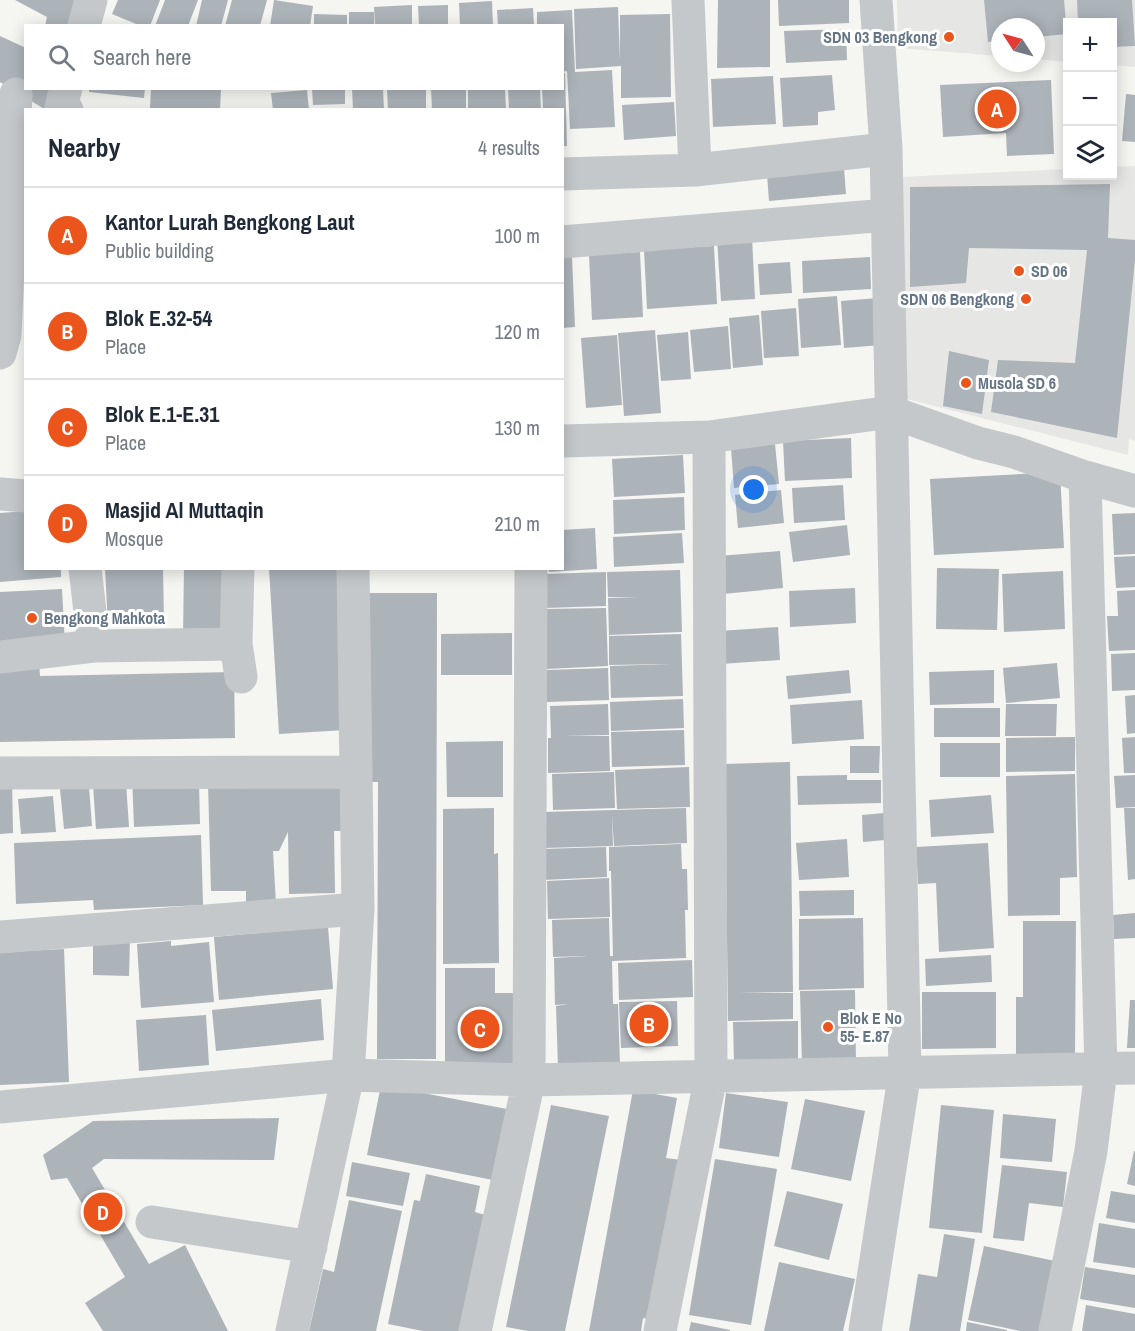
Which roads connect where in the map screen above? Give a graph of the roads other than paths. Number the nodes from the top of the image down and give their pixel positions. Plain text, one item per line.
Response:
1 (91, 0) edge
2 (688, 0) edge
3 (876, 0) edge
4 (85, 24) edge
5 (65, 90) edge
6 (18, 96) edge
7 (63, 108) edge
8 (886, 149) junction
9 (695, 170) junction
10 (564, 174) edge
11 (887, 215) junction
12 (564, 242) edge
13 (0, 353) edge
14 (891, 412) junction
15 (709, 437) junction
16 (564, 441) edge
17 (1085, 477) junction
18 (1135, 491) edge
19 (0, 494) edge
20 (24, 496) edge
21 (85, 570) edge
22 (238, 570) edge
23 (353, 570) edge
24 (531, 570) edge
25 (236, 644) junction
26 (94, 646) junction
27 (0, 657) edge
28 (241, 677) dead end
29 (355, 772) junction
30 (0, 773) edge
31 (358, 909) junction
32 (0, 937) edge
33 (1135, 1068) edge
34 (1101, 1070) junction
35 (905, 1071) junction
36 (348, 1075) junction
37 (711, 1076) junction
38 (529, 1080) junction
39 (0, 1107) edge
40 (152, 1222) dead end
41 (311, 1246) junction
42 (292, 1331) edge
43 (475, 1331) edge
44 (660, 1331) edge
45 (865, 1331) edge
46 (1055, 1331) edge

1 - 4 street
2 - 9 street
3 - 8 street
5 - 7 street
6 - 13 street
8 - 9 street
8 - 11 street
9 - 10 street
11 - 12 street
11 - 14 street
14 - 15 street
14 - 17 street
14 - 35 street
15 - 16 street
15 - 37 street
17 - 18 street
17 - 34 street
19 - 20 street
21 - 26 street
22 - 25 street
23 - 29 street
24 - 38 street
25 - 26 street
25 - 28 street
26 - 27 street
29 - 30 street
29 - 31 street
31 - 32 street
31 - 36 street
33 - 34 street
34 - 35 street
34 - 46 street
35 - 37 street
35 - 45 street
36 - 38 street
36 - 39 street
36 - 41 street
37 - 38 street
37 - 44 street
38 - 43 street
40 - 41 street
41 - 42 street

